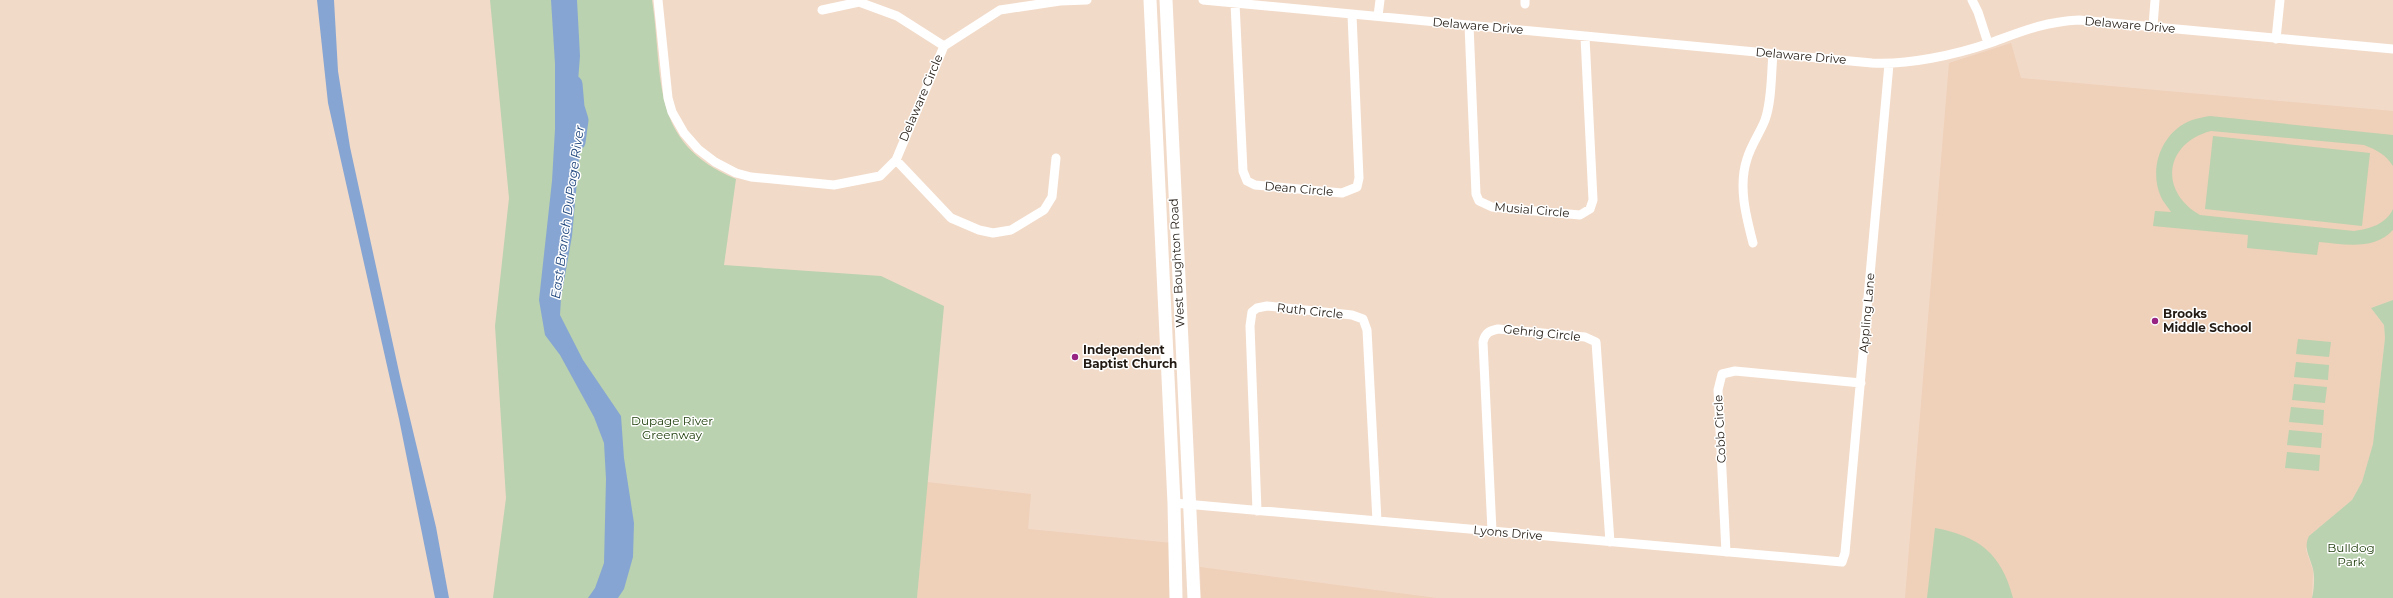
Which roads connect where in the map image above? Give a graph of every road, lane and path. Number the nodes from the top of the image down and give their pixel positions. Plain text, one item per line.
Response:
1 (658, 0) edge
2 (1060, 0) edge
3 (1086, 0) edge
4 (1150, 0) edge
5 (1166, 0) edge
6 (1203, 0) edge
7 (1380, 0) edge
8 (1972, 0) edge
9 (2156, 0) edge
10 (2280, 0) edge
11 (1235, 3) junction
12 (822, 10) dead end
13 (1352, 15) junction
14 (1378, 16) junction
15 (1469, 25) junction
16 (2153, 26) junction
17 (1585, 37) junction
18 (2276, 38) junction
19 (1988, 43) junction
20 (944, 46) junction
21 (2393, 49) edge
22 (1773, 54) junction
23 (1889, 64) junction
24 (1056, 158) dead end
25 (896, 160) junction
26 (1753, 243) dead end
27 (1861, 383) junction
28 (1169, 394) junction
29 (1183, 397) junction
30 (1174, 503) junction
31 (1188, 504) junction
32 (1257, 510) junction
33 (1377, 521) junction
34 (1492, 531) junction
35 (1610, 542) junction
36 (1726, 552) junction
37 (1842, 562) joint
38 (1176, 582) junction
39 (1193, 585) junction
40 (1176, 598) edge
41 (1194, 598) edge

1 - 25 street
2 - 3 street, Delaware Circle
2 - 20 street, Delaware Circle
4 - 28 main road, West Boughton Road
5 - 29 main road, West Boughton Road
6 - 11 street, Delaware Drive
7 - 14 street
8 - 19 street
9 - 16 street
10 - 18 street
11 - 13 street, Delaware Drive
11 - 13 street, Dean Circle
12 - 20 street
13 - 14 street, Delaware Drive
14 - 15 street, Delaware Drive
15 - 17 street, Delaware Drive
15 - 17 street, Musial Circle
16 - 18 street, Delaware Drive
16 - 19 street, Delaware Drive
17 - 22 street, Delaware Drive
18 - 21 street, Delaware Drive
19 - 23 street, Delaware Drive
20 - 25 street, Delaware Circle
22 - 23 street, Delaware Drive
22 - 26 street
23 - 27 street, Appling Lane
24 - 25 street
27 - 36 street, Cobb Circle
27 - 37 street, Appling Lane
28 - 29 street
28 - 30 main road, West Boughton Road
29 - 31 main road, West Boughton Road
30 - 31 street, Lyons Drive
30 - 38 main road, West Boughton Road
31 - 32 street, Lyons Drive
31 - 39 main road, West Boughton Road
32 - 33 street, Lyons Drive
32 - 33 street, Ruth Circle
33 - 34 street, Lyons Drive
34 - 35 street, Lyons Drive
34 - 35 street, Gehrig Circle
35 - 36 street, Lyons Drive
36 - 37 street, Lyons Drive
38 - 39 street
38 - 40 main road, West Boughton Road
39 - 41 main road, West Boughton Road

